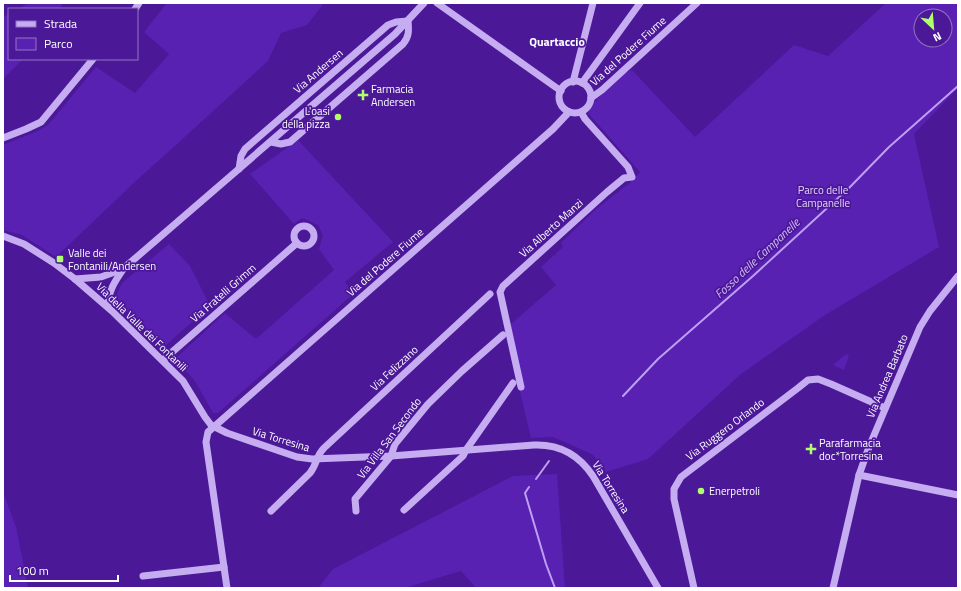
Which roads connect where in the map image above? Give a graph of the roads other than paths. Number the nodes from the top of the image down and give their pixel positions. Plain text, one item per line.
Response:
1 (424, 3) edge
2 (437, 3) edge
3 (593, 3) edge
4 (640, 3) edge
5 (697, 3) edge
6 (408, 22) junction
7 (92, 60) edge
8 (573, 82) junction
9 (582, 83) junction
10 (561, 91) junction
11 (591, 98) junction
12 (569, 112) junction
13 (581, 112) junction
14 (3, 138) edge
15 (271, 142) junction
16 (239, 169) junction
17 (3, 236) edge
18 (297, 243) dead end
19 (124, 268) junction
20 (958, 276) edge
21 (75, 278) junction
22 (490, 294) dead end
23 (108, 307) junction
24 (503, 335) dead end
25 (163, 360) junction
26 (512, 383) dead end
27 (522, 388) dead end
28 (885, 408) junction
29 (213, 427) junction
30 (466, 450) junction
31 (391, 456) junction
32 (316, 459) junction
33 (860, 475) junction
34 (958, 495) edge
35 (404, 510) dead end
36 (271, 511) dead end
37 (356, 511) dead end
38 (224, 567) junction
39 (143, 576) dead end
40 (227, 588) edge
41 (658, 588) edge
42 (694, 588) edge
43 (833, 588) edge

1 - 6 street, Via Andersen
2 - 10 street
3 - 8 street
4 - 9 street
5 - 11 street, Via del Podere Fiume
6 - 15 street, Via Andersen
6 - 15 street
6 - 16 street, Via Andersen
7 - 14 street
8 - 9 street
8 - 10 street
9 - 11 street
10 - 12 street
11 - 13 street
12 - 13 street
12 - 29 street, Via del Podere Fiume
13 - 27 street, Via Alberto Manzi
15 - 16 street, Via Andersen
16 - 19 street, Via Andersen
17 - 21 street, Via della Valle dei Fontanili
18 - 25 street, Via Fratelli Grimm
19 - 21 street, Via Andersen
19 - 23 street, Via Andersen
20 - 28 street, Via Andrea Barbato
21 - 23 street, Via della Valle dei Fontanili
22 - 32 street, Via Felizzano
23 - 25 street, Via della Valle dei Fontanili
24 - 31 street, Via Villa San Secondo
25 - 29 street, Via della Valle dei Fontanili
26 - 30 street
28 - 33 street, Via Andrea Barbato
28 - 42 street, Via Ruggero Orlando
29 - 32 street, Via Torresina
29 - 38 street
30 - 31 street, Via Torresina
30 - 35 street
30 - 41 street, Via Torresina
31 - 32 street, Via Torresina
31 - 37 street, Via Villa San Secondo
32 - 36 street, Via Felizzano
33 - 34 street
33 - 43 street, Via Andrea Barbato
38 - 39 street
38 - 40 street

